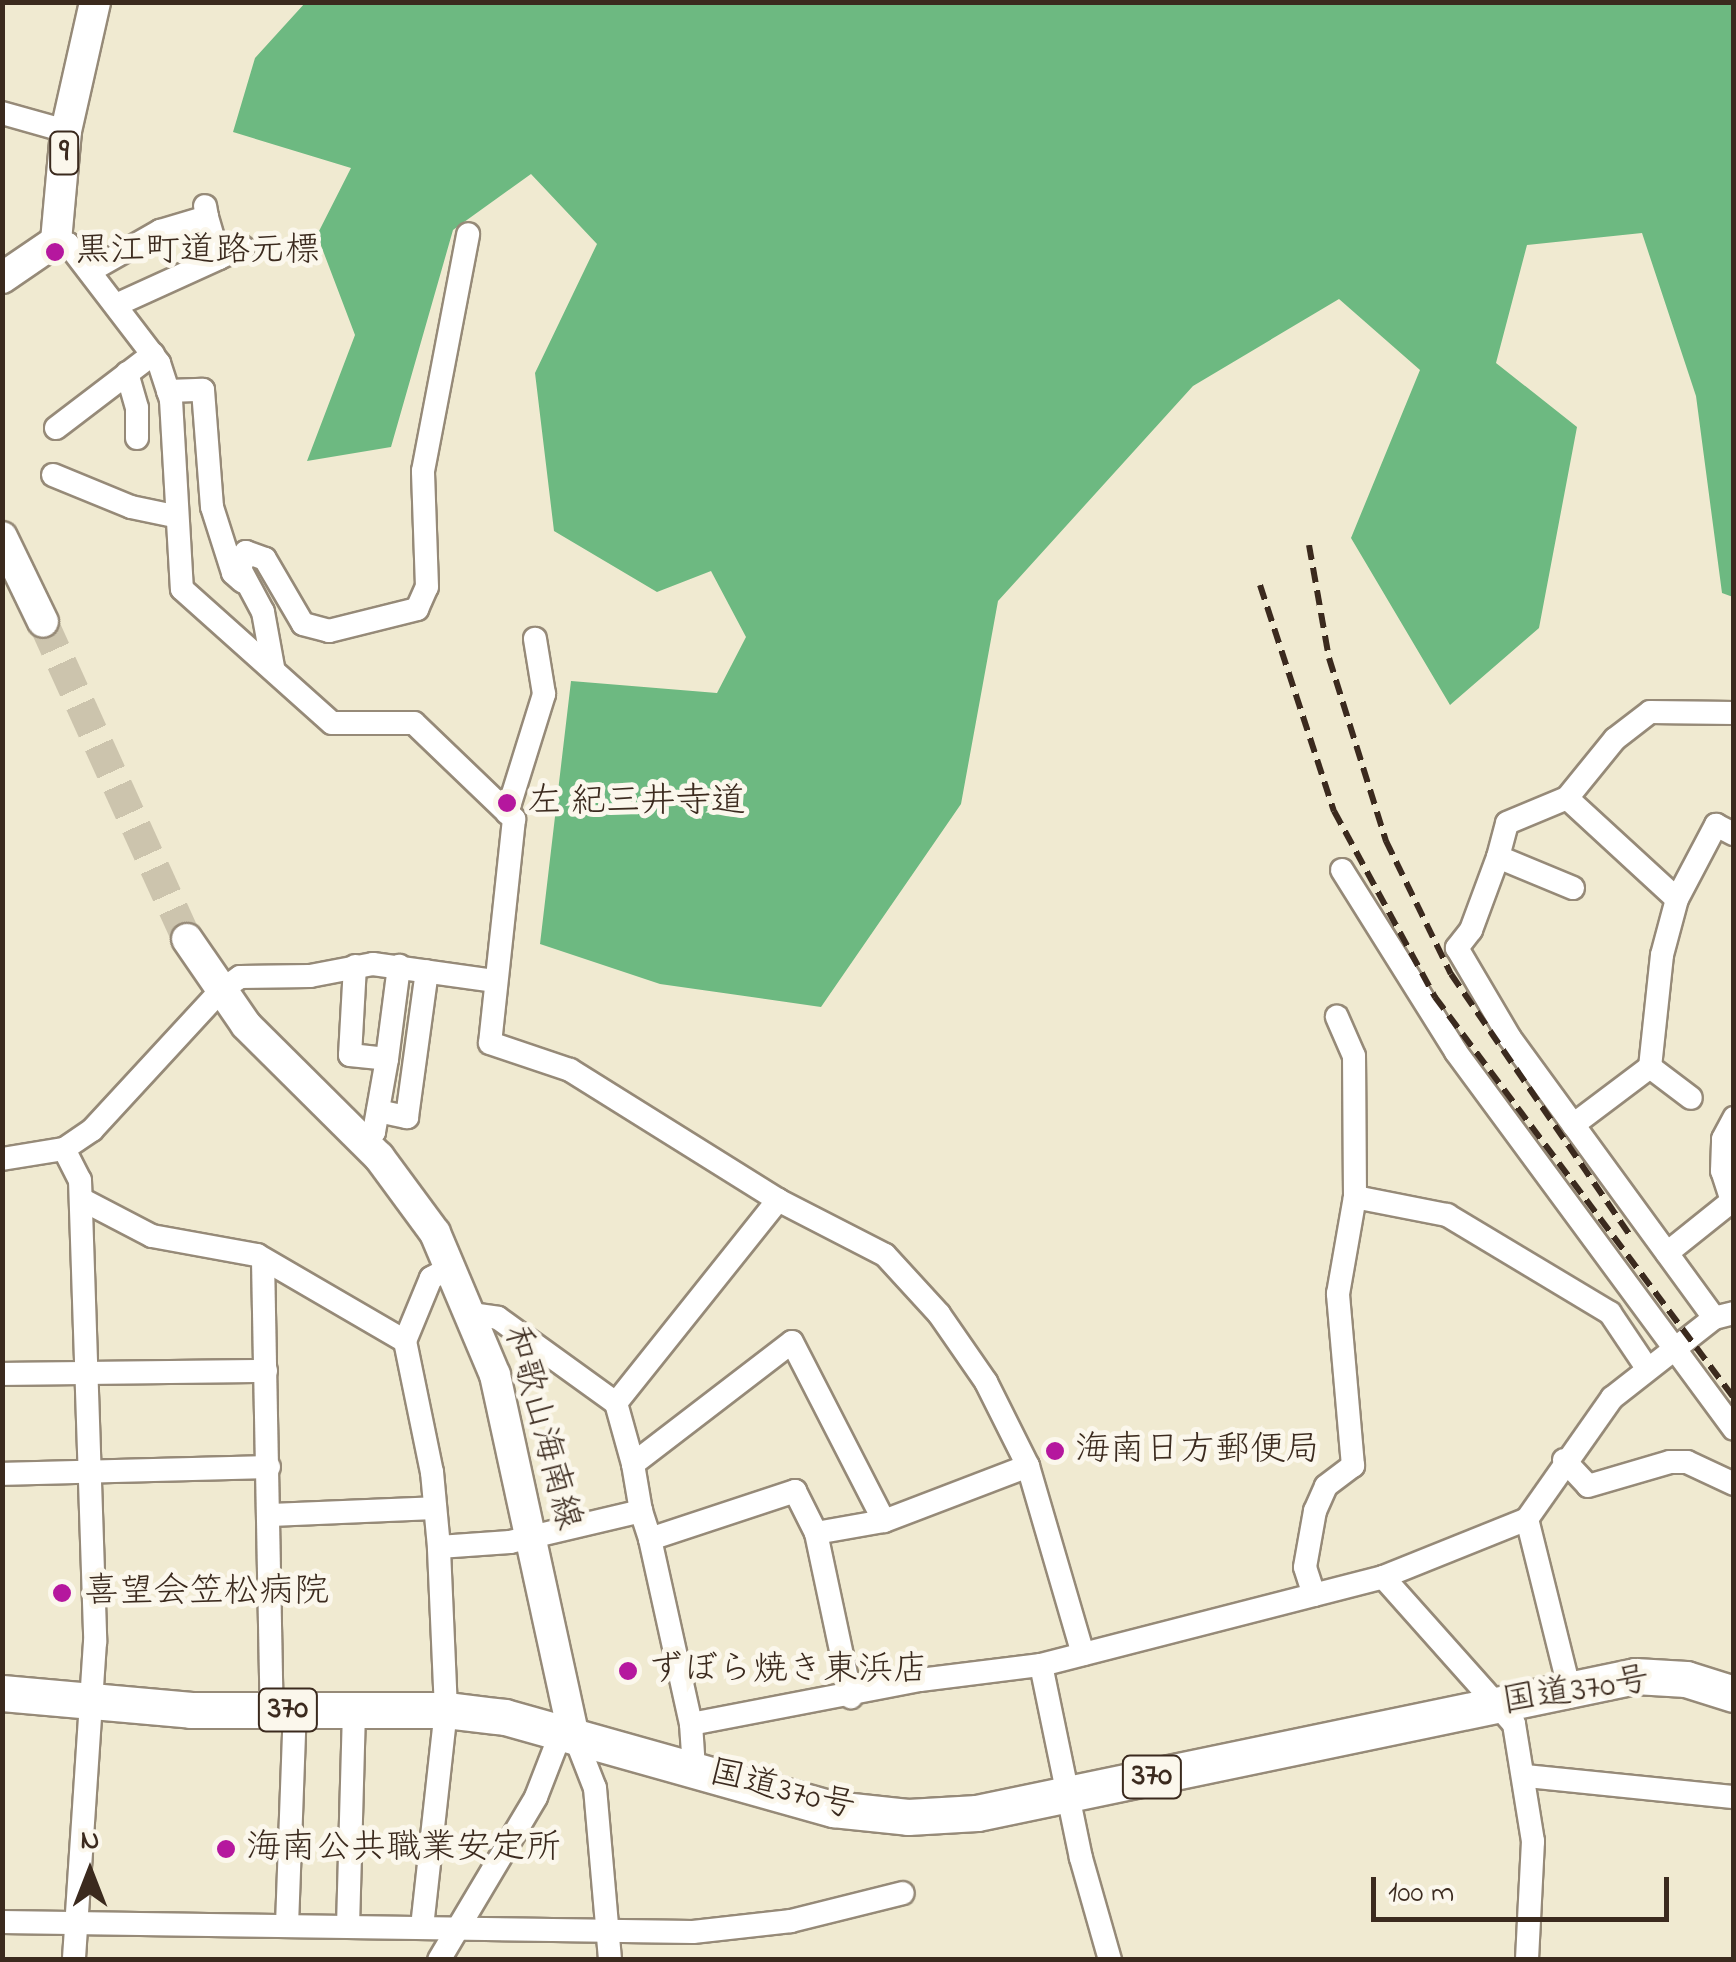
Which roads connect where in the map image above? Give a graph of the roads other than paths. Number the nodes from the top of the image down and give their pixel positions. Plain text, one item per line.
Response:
1 (95, 2) edge
2 (2, 114) edge
3 (66, 131) junction
4 (468, 234) dead end
5 (56, 240) junction
6 (243, 247) dead end
7 (219, 258) junction
8 (90, 271) junction
9 (2, 278) edge
10 (116, 305) junction
11 (153, 354) junction
12 (126, 373) junction
13 (168, 391) junction
14 (56, 428) dead end
15 (137, 438) dead end
16 (53, 474) dead end
17 (174, 516) junction
18 (5, 550) edge
19 (251, 589) junction
20 (43, 622) tunnel mouth
21 (535, 639) dead end
22 (273, 667) junction
23 (1734, 714) edge
24 (1566, 798) junction
25 (507, 813) junction
26 (1734, 834) edge
27 (1498, 857) junction
28 (1342, 870) dead end
29 (1572, 888) dead end
30 (1677, 899) junction
31 (187, 939) tunnel mouth
32 (355, 966) junction
33 (400, 966) junction
34 (427, 972) junction
35 (494, 982) junction
36 (221, 990) junction
37 (1338, 1017) dead end
38 (387, 1059) junction
39 (1650, 1067) junction
40 (1691, 1098) dead end
41 (378, 1111) junction
42 (1734, 1118) edge
43 (1573, 1124) junction
44 (364, 1143) junction
45 (64, 1149) junction
46 (2, 1159) edge
47 (1355, 1197) junction
48 (81, 1199) junction
49 (778, 1200) junction
50 (1666, 1253) junction
51 (264, 1260) junction
52 (450, 1268) junction
53 (471, 1314) junction
54 (1724, 1315) edge
55 (405, 1341) junction
56 (1673, 1348) junction
57 (1647, 1368) junction
58 (86, 1370) junction
59 (266, 1371) junction
60 (2, 1374) edge
61 (616, 1403) junction
62 (1734, 1429) edge
63 (1564, 1460) junction
64 (633, 1464) junction
65 (1028, 1466) junction
66 (269, 1467) junction
67 (88, 1470) junction
68 (2, 1474) edge
69 (1734, 1484) edge
70 (435, 1508) junction
71 (641, 1511) junction
72 (270, 1514) junction
73 (1527, 1519) junction
74 (884, 1521) junction
75 (816, 1533) junction
76 (532, 1537) junction
77 (650, 1539) junction
78 (439, 1547) junction
79 (1383, 1578) junction
80 (1314, 1595) junction
81 (1083, 1654) junction
82 (1041, 1665) junction
83 (1569, 1686) junction
84 (2, 1692) edge
85 (1734, 1694) edge
86 (851, 1697) junction
87 (89, 1705) junction
88 (1498, 1705) junction
89 (283, 1710) junction
90 (354, 1710) junction
91 (446, 1710) junction
92 (691, 1724) junction
93 (568, 1731) junction
94 (694, 1769) junction
95 (1526, 1776) junction
96 (1067, 1794) junction
97 (1734, 1796) edge
98 (903, 1893) dead end
99 (2, 1922) edge
100 (72, 1922) junction
101 (287, 1924) junction
102 (348, 1926) junction
103 (422, 1926) junction
104 (453, 1928) junction
105 (608, 1932) junction
106 (74, 1960) edge
107 (439, 1960) edge
108 (610, 1960) edge
109 (1110, 1960) edge
110 (1527, 1960) edge

1 - 3 main road, 9
2 - 3 street
3 - 5 main road, 9
4 - 19 street
5 - 8 street
5 - 9 main road
6 - 7 street
7 - 8 street
7 - 10 street
8 - 10 street
10 - 11 street
11 - 12 street
11 - 13 street
12 - 14 street
12 - 15 street
13 - 17 street
13 - 19 street
16 - 17 street
17 - 22 street
18 - 20 main road
19 - 22 street
21 - 25 street
22 - 25 street
23 - 24 street
24 - 27 street
24 - 30 street
25 - 35 street
26 - 30 street
27 - 29 street
27 - 43 street
28 - 56 street
30 - 39 street
31 - 36 main road, 和歌山海南線
32 - 33 street
32 - 36 street
32 - 38 street
33 - 34 street
33 - 38 street
34 - 35 street
34 - 41 street
35 - 49 street
36 - 44 main road, 和歌山海南線
36 - 45 street
37 - 47 street
38 - 41 street
39 - 40 street
39 - 43 street
41 - 44 street
42 - 50 street
43 - 50 street
44 - 52 main road, 和歌山海南線
45 - 46 street
45 - 48 street
47 - 57 street
47 - 80 street
48 - 51 street
48 - 58 street
49 - 61 street
49 - 65 street
50 - 54 street
51 - 55 street
51 - 59 street
52 - 53 main road, 和歌山海南線
52 - 55 street
53 - 61 street
53 - 76 main road, 和歌山海南線
54 - 56 street
55 - 70 street
56 - 57 street
56 - 62 street
57 - 63 street
58 - 59 street
58 - 60 street
58 - 67 street
59 - 66 street
61 - 64 street
63 - 69 street
63 - 73 street
64 - 71 street
64 - 74 street
65 - 74 street
65 - 81 street
66 - 67 street
66 - 72 street
67 - 68 street
67 - 87 street
70 - 72 street
70 - 78 street
71 - 76 street
71 - 77 street
72 - 89 street
73 - 79 street
73 - 83 street
74 - 75 street
75 - 77 street
75 - 86 street
76 - 78 street
76 - 93 main road, 和歌山海南線
77 - 92 street
78 - 91 street
79 - 80 street
79 - 88 street
80 - 81 street
81 - 82 street
82 - 86 street
82 - 96 street
83 - 85 highway, 国道370号 / 370
83 - 88 highway, 国道370号 / 370
84 - 87 highway, 国道370号 / 370
86 - 92 street
87 - 89 highway, 国道370号 / 370
87 - 100 street
88 - 95 street
88 - 96 highway, 国道370号 / 370
89 - 90 highway, 国道370号 / 370
89 - 101 street
90 - 91 highway, 国道370号 / 370
90 - 102 street
91 - 93 highway, 国道370号 / 370
91 - 103 street
92 - 94 street
93 - 94 highway, 国道370号 / 370
93 - 104 street
93 - 105 street
94 - 96 highway, 国道370号 / 370
95 - 97 street
95 - 110 street
96 - 109 street
98 - 105 street
99 - 100 street
100 - 101 street
100 - 106 street
101 - 102 street
102 - 103 street
103 - 104 street
104 - 105 street
104 - 107 street
105 - 108 street

